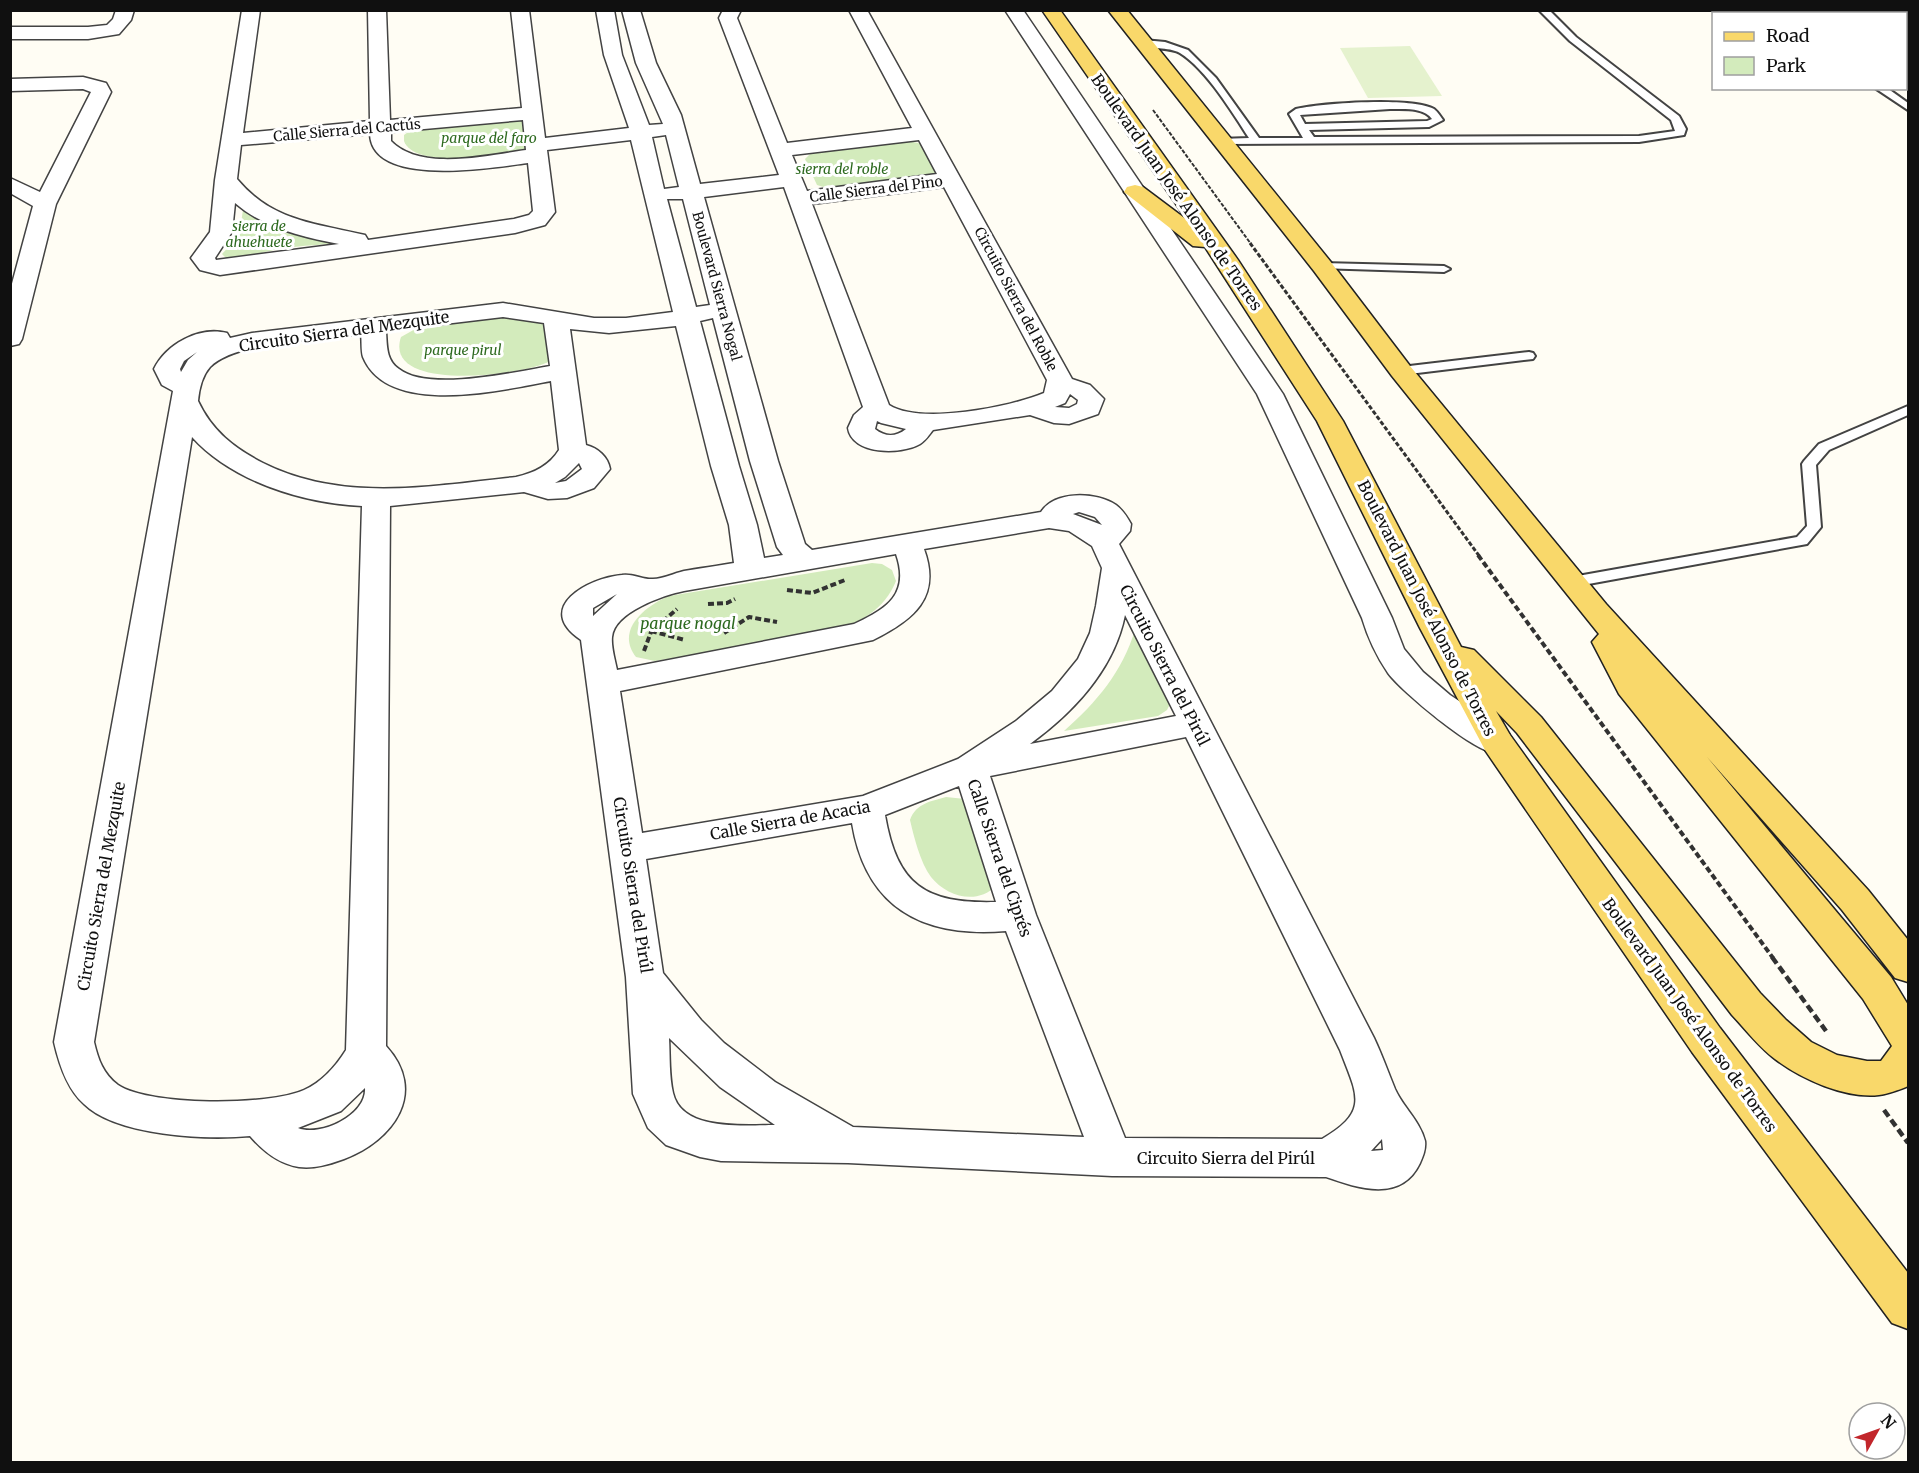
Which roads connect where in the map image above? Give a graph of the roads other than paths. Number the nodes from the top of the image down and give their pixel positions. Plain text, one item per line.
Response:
1 (125, 10) edge
2 (251, 10) edge
3 (377, 10) edge
4 (520, 10) edge
5 (605, 10) edge
6 (631, 10) edge
7 (858, 10) edge
8 (1014, 10) edge
9 (1051, 10) edge
10 (1117, 10) edge
11 (1543, 10) edge
12 (723, 12) edge
13 (10, 33) edge
14 (1144, 44) junction
15 (10, 85) edge
16 (1883, 90) edge
17 (1908, 107) edge
18 (672, 122) junction
19 (639, 126) junction
20 (382, 127) junction
21 (1302, 127) junction
22 (926, 133) junction
23 (535, 136) junction
24 (233, 140) junction
25 (1310, 140) junction
26 (1222, 141) junction
27 (1256, 141) junction
28 (789, 174) junction
29 (952, 179) junction
30 (226, 180) junction
31 (10, 184) edge
32 (690, 184) junction
33 (653, 188) junction
34 (1135, 192) junction
35 (45, 204) junction
36 (399, 244) junction
37 (1226, 261) junction
38 (1322, 266) junction
39 (1444, 269) dead end
40 (726, 319) junction
41 (562, 320) junction
42 (688, 324) junction
43 (372, 327) junction
44 (10, 339) edge
45 (1529, 356) dead end
46 (562, 361) junction
47 (1401, 371) junction
48 (1061, 385) junction
49 (186, 393) junction
50 (1033, 407) junction
51 (1908, 410) edge
52 (376, 498) junction
53 (906, 543) junction
54 (1110, 555) junction
55 (805, 560) junction
56 (749, 569) junction
57 (1572, 582) junction
58 (1595, 611) junction
59 (1435, 628) junction
60 (603, 683) junction
61 (1194, 724) junction
62 (1497, 742) junction
63 (970, 768) junction
64 (867, 808) junction
65 (627, 849) junction
66 (1018, 915) junction
67 (1874, 922) junction
68 (1908, 945) edge
69 (1908, 967) edge
70 (645, 977) junction
71 (1908, 1038) edge
72 (1908, 1053) edge
73 (848, 1145) junction
74 (1112, 1157) junction
75 (1908, 1308) edge

1 - 13 street
2 - 24 street
3 - 20 street
4 - 23 street
5 - 19 street
6 - 18 street, Boulevard Sierra Nogal
7 - 22 street, Circuito Sierra del Roble
8 - 34 street
9 - 37 main road, Boulevard Juan José Alonso de Torres
10 - 14 main road
11 - 25 lane
12 - 28 street
14 - 26 main road
14 - 27 lane
15 - 35 street
16 - 17 lane
18 - 19 street
18 - 32 street, Boulevard Sierra Nogal
19 - 23 street
19 - 33 street
20 - 23 street, Calle Sierra del Cactús
20 - 23 street
20 - 24 street, Calle Sierra del Cactús
21 - 21 lane
21 - 25 lane
22 - 28 street, Calle Sierra del Pino
22 - 29 street, Circuito Sierra del Roble
23 - 36 street
24 - 30 street
25 - 27 lane
26 - 27 lane
26 - 38 main road
28 - 29 street, Calle Sierra del Pino
28 - 32 street, Calle Sierra del Pino
28 - 50 street, Circuito Sierra del Roble
29 - 48 street, Circuito Sierra del Roble
30 - 36 street
30 - 36 street
31 - 35 street
32 - 33 street, Calle Sierra del Pino
32 - 40 street, Boulevard Sierra Nogal
33 - 42 street
34 - 37 main road
34 - 62 street
35 - 44 street
37 - 59 main road, Boulevard Juan José Alonso de Torres
38 - 39 lane
38 - 47 main road
40 - 42 street, Circuito Sierra del Mezquite
40 - 55 street, Boulevard Sierra Nogal
41 - 42 street, Circuito Sierra del Mezquite
41 - 43 street, Circuito Sierra del Mezquite
41 - 46 street
42 - 46 street, Circuito Sierra del Mezquite
42 - 56 street
43 - 46 street, Circuito Sierra del Mezquite
43 - 49 street, Circuito Sierra del Mezquite
45 - 47 lane
46 - 52 street
47 - 57 main road
48 - 50 street, Circuito Sierra del Roble
48 - 50 street
49 - 52 street
49 - 52 street, Circuito Sierra del Mezquite
51 - 57 lane
53 - 54 street, Circuito Sierra del Pirúl
53 - 55 street, Circuito Sierra del Pirúl
53 - 60 street
54 - 61 street, Circuito Sierra del Pirúl
54 - 63 street, Calle Sierra del Ciprés
55 - 56 street, Circuito Sierra del Pirúl
56 - 60 street, Circuito Sierra del Pirúl
57 - 58 main road
58 - 67 main road
58 - 71 main road
59 - 62 main road, Boulevard Juan José Alonso de Torres
59 - 72 main road
60 - 65 street, Circuito Sierra del Pirúl
61 - 63 street, Calle Sierra de Acacia
61 - 74 street, Circuito Sierra del Pirúl
62 - 75 main road, Boulevard Juan José Alonso de Torres
63 - 64 street, Calle Sierra de Acacia
63 - 66 street, Calle Sierra del Ciprés
64 - 65 street, Calle Sierra de Acacia
64 - 66 street
65 - 70 street, Circuito Sierra del Pirúl
66 - 74 street, Calle Sierra del Ciprés
67 - 68 street
67 - 69 main road
70 - 73 street, Circuito Sierra del Pirúl
70 - 73 street
73 - 74 street, Circuito Sierra del Pirúl

